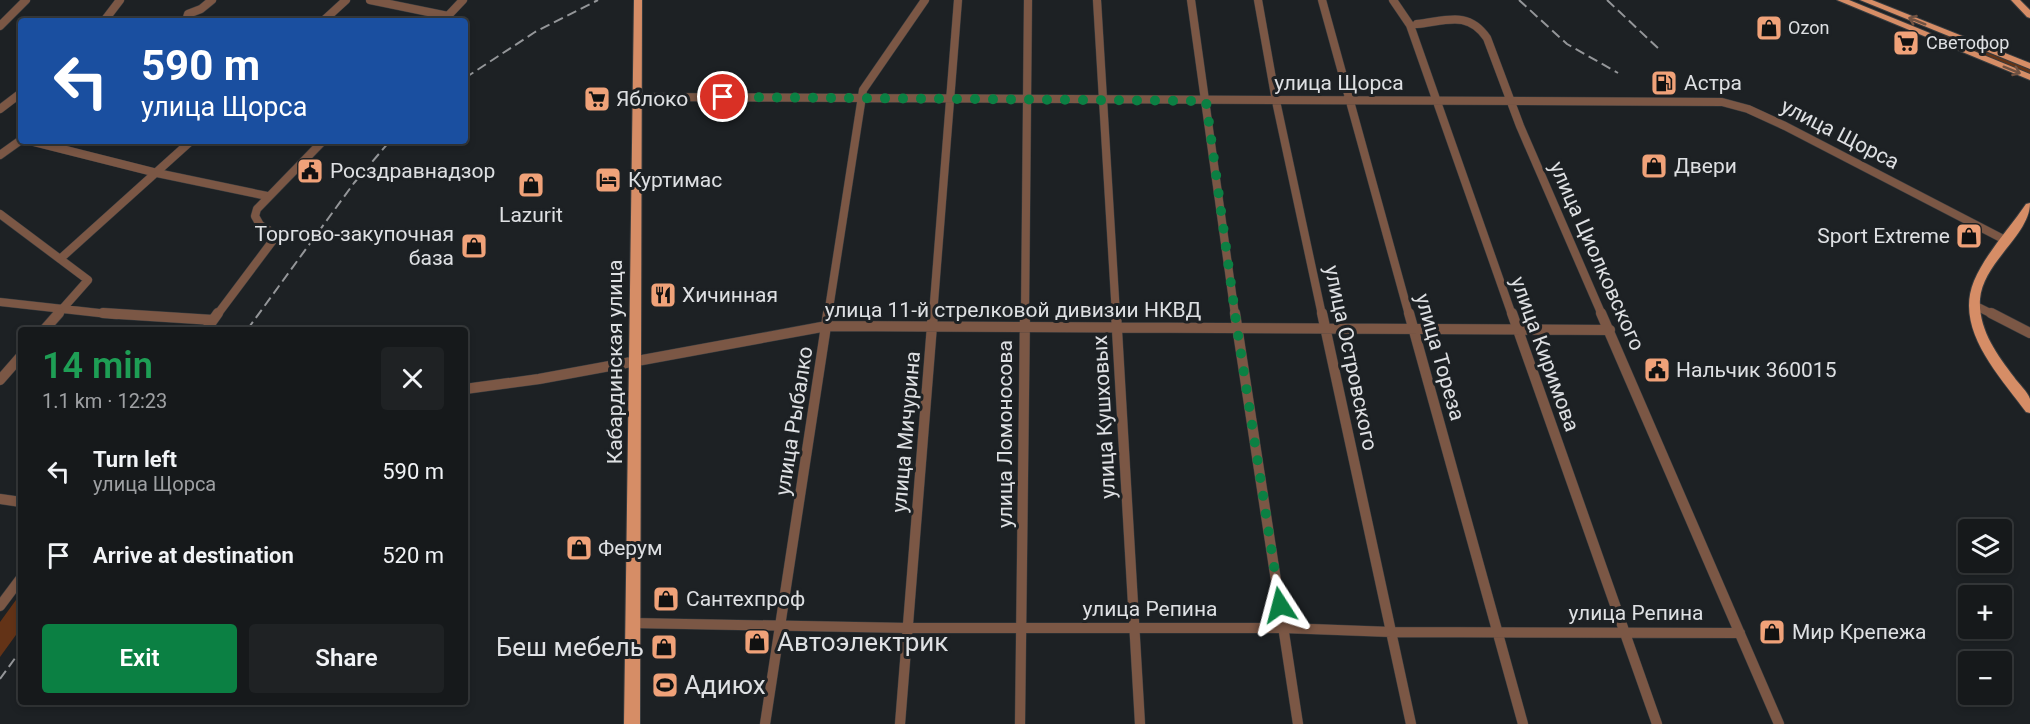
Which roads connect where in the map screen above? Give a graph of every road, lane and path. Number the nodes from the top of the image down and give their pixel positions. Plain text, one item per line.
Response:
1 (26, 0) edge
2 (120, 0) edge
3 (212, 0) edge
4 (346, 0) edge
5 (370, 0) edge
6 (463, 0) edge
7 (638, 0) edge
8 (925, 0) edge
9 (958, 0) edge
10 (1028, 0) edge
11 (1097, 0) edge
12 (1191, 0) edge
13 (1258, 0) edge
14 (1322, 0) edge
15 (1393, 0) edge
16 (1841, 0) edge
17 (1864, 0) edge
18 (2016, 0) edge
19 (2030, 15) edge
20 (106, 18) edge
21 (187, 18) edge
22 (326, 18) edge
23 (445, 18) edge
24 (1417, 24) dead end
25 (0, 26) edge
26 (2030, 66) edge
27 (2030, 77) edge
28 (18, 95) edge
29 (637, 97) junction
30 (862, 98) junction
31 (950, 99) junction
32 (1027, 99) junction
33 (1105, 100) junction
34 (1276, 100) junction
35 (1206, 101) junction
36 (1351, 101) junction
37 (1436, 102) junction
38 (1513, 103) junction
39 (0, 109) edge
40 (18, 142) edge
41 (42, 144) edge
42 (188, 144) edge
43 (320, 144) edge
44 (0, 155) edge
45 (157, 173) junction
46 (267, 196) junction
47 (2030, 207) edge
48 (2, 217) edge
49 (2007, 241) junction
50 (60, 259) junction
51 (0, 302) edge
52 (1974, 305) junction
53 (63, 308) junction
54 (213, 320) junction
55 (933, 325) junction
56 (827, 326) junction
57 (1024, 326) junction
58 (47, 327) edge
59 (208, 327) edge
60 (1116, 327) junction
61 (1237, 328) junction
62 (1325, 328) junction
63 (1517, 328) junction
64 (1413, 329) junction
65 (1610, 330) junction
66 (2030, 333) edge
67 (18, 359) edge
68 (635, 362) junction
69 (0, 380) edge
70 (468, 388) edge
71 (2030, 408) edge
72 (0, 499) edge
73 (18, 501) edge
74 (18, 582) edge
75 (0, 606) edge
76 (632, 623) junction
77 (781, 625) junction
78 (908, 628) junction
79 (1021, 628) junction
80 (1284, 628) junction
81 (1134, 629) junction
82 (1391, 632) junction
83 (1498, 633) junction
84 (1625, 633) junction
85 (1740, 633) junction
86 (632, 724) edge
87 (765, 724) edge
88 (900, 724) edge
89 (1020, 724) edge
90 (1140, 724) edge
91 (1298, 724) edge
92 (1410, 724) edge
93 (1523, 724) edge
94 (1657, 724) edge
95 (1779, 724) edge

1 - 25 street
2 - 20 street
3 - 21 street
4 - 22 street
5 - 23 street
6 - 23 street
7 - 29 main road, Кабардинская улица
8 - 30 street, улица Рыбалко
9 - 31 street, улица Мичурина
10 - 32 street, улица Ломоносова
11 - 33 street, улица Кушховых
12 - 35 street
13 - 34 street, улица Островского
14 - 36 street, улица Тореза
15 - 37 street, улица Киримова
16 -> 27 main road
26 -> 17 main road
18 - 19 main road
24 - 38 street, улица Циолковского
28 - 39 street
29 - 30 street, улица Щорса
29 - 68 main road, Кабардинская улица
30 - 31 street, улица Щорса
30 - 56 street, улица Рыбалко
31 - 32 street, улица Щорса
31 - 55 street, улица Мичурина
32 - 33 street, улица Щорса
32 - 57 street, улица Ломоносова
33 - 35 street, улица Щорса
33 - 60 street, улица Кушховых
34 - 35 street, улица Щорса
34 - 36 street, улица Щорса
34 - 62 street, улица Островского
35 - 61 street
36 - 37 street, улица Щорса
36 - 64 street, улица Тореза
37 - 38 street, улица Щорса
37 - 63 street, улица Киримова
38 - 49 street, улица Щорса
38 - 65 street, улица Циолковского
40 - 44 street
41 - 45 street
42 - 45 street
43 - 46 street
45 - 46 street
45 - 50 street
46 - 54 street
47 - 49 main road
48 - 50 street
49 - 52 main road
50 - 53 street
51 - 53 street
52 - 66 street
52 - 71 main road
53 - 54 street
53 - 58 street
54 - 59 street
55 - 56 street, улица 11-й стрелковой дивизии НКВД
55 - 57 street, улица 11-й стрелковой дивизии НКВД
55 - 78 street, улица Мичурина
56 - 68 street, улица 11-й стрелковой дивизии НКВД
56 - 77 street, улица Рыбалко
57 - 60 street, улица 11-й стрелковой дивизии НКВД
57 - 79 street, улица Ломоносова
60 - 61 street, улица 11-й стрелковой дивизии НКВД
60 - 81 street, улица Кушховых
61 - 62 street, улица 11-й стрелковой дивизии НКВД
61 - 80 street
62 - 64 street, улица 11-й стрелковой дивизии НКВД
62 - 82 street, улица Островского
63 - 64 street, улица 11-й стрелковой дивизии НКВД
63 - 65 street, улица 11-й стрелковой дивизии НКВД
63 - 84 street, улица Киримова
64 - 83 street, улица Тореза
65 - 85 street, улица Циолковского
67 - 69 street
68 - 70 street, улица 11-й стрелковой дивизии НКВД
68 - 76 main road, Кабардинская улица
72 - 73 street
74 - 75 street
76 - 77 street, улица Репина
76 - 86 main road, Кабардинская улица
77 - 78 street, улица Репина
77 - 87 street, улица Рыбалко
78 - 79 street, улица Репина
78 - 88 street, улица Мичурина
79 - 81 street, улица Репина
79 - 89 street, улица Ломоносова
80 - 81 street, улица Репина
80 - 82 street, улица Репина
80 - 91 street
81 - 90 street, улица Кушховых
82 - 83 street, улица Репина
82 - 92 street, улица Островского
83 - 84 street, улица Репина
83 - 93 street, улица Тореза
84 - 85 street, улица Репина
84 - 94 street, улица Киримова
85 - 95 street, улица Циолковского

